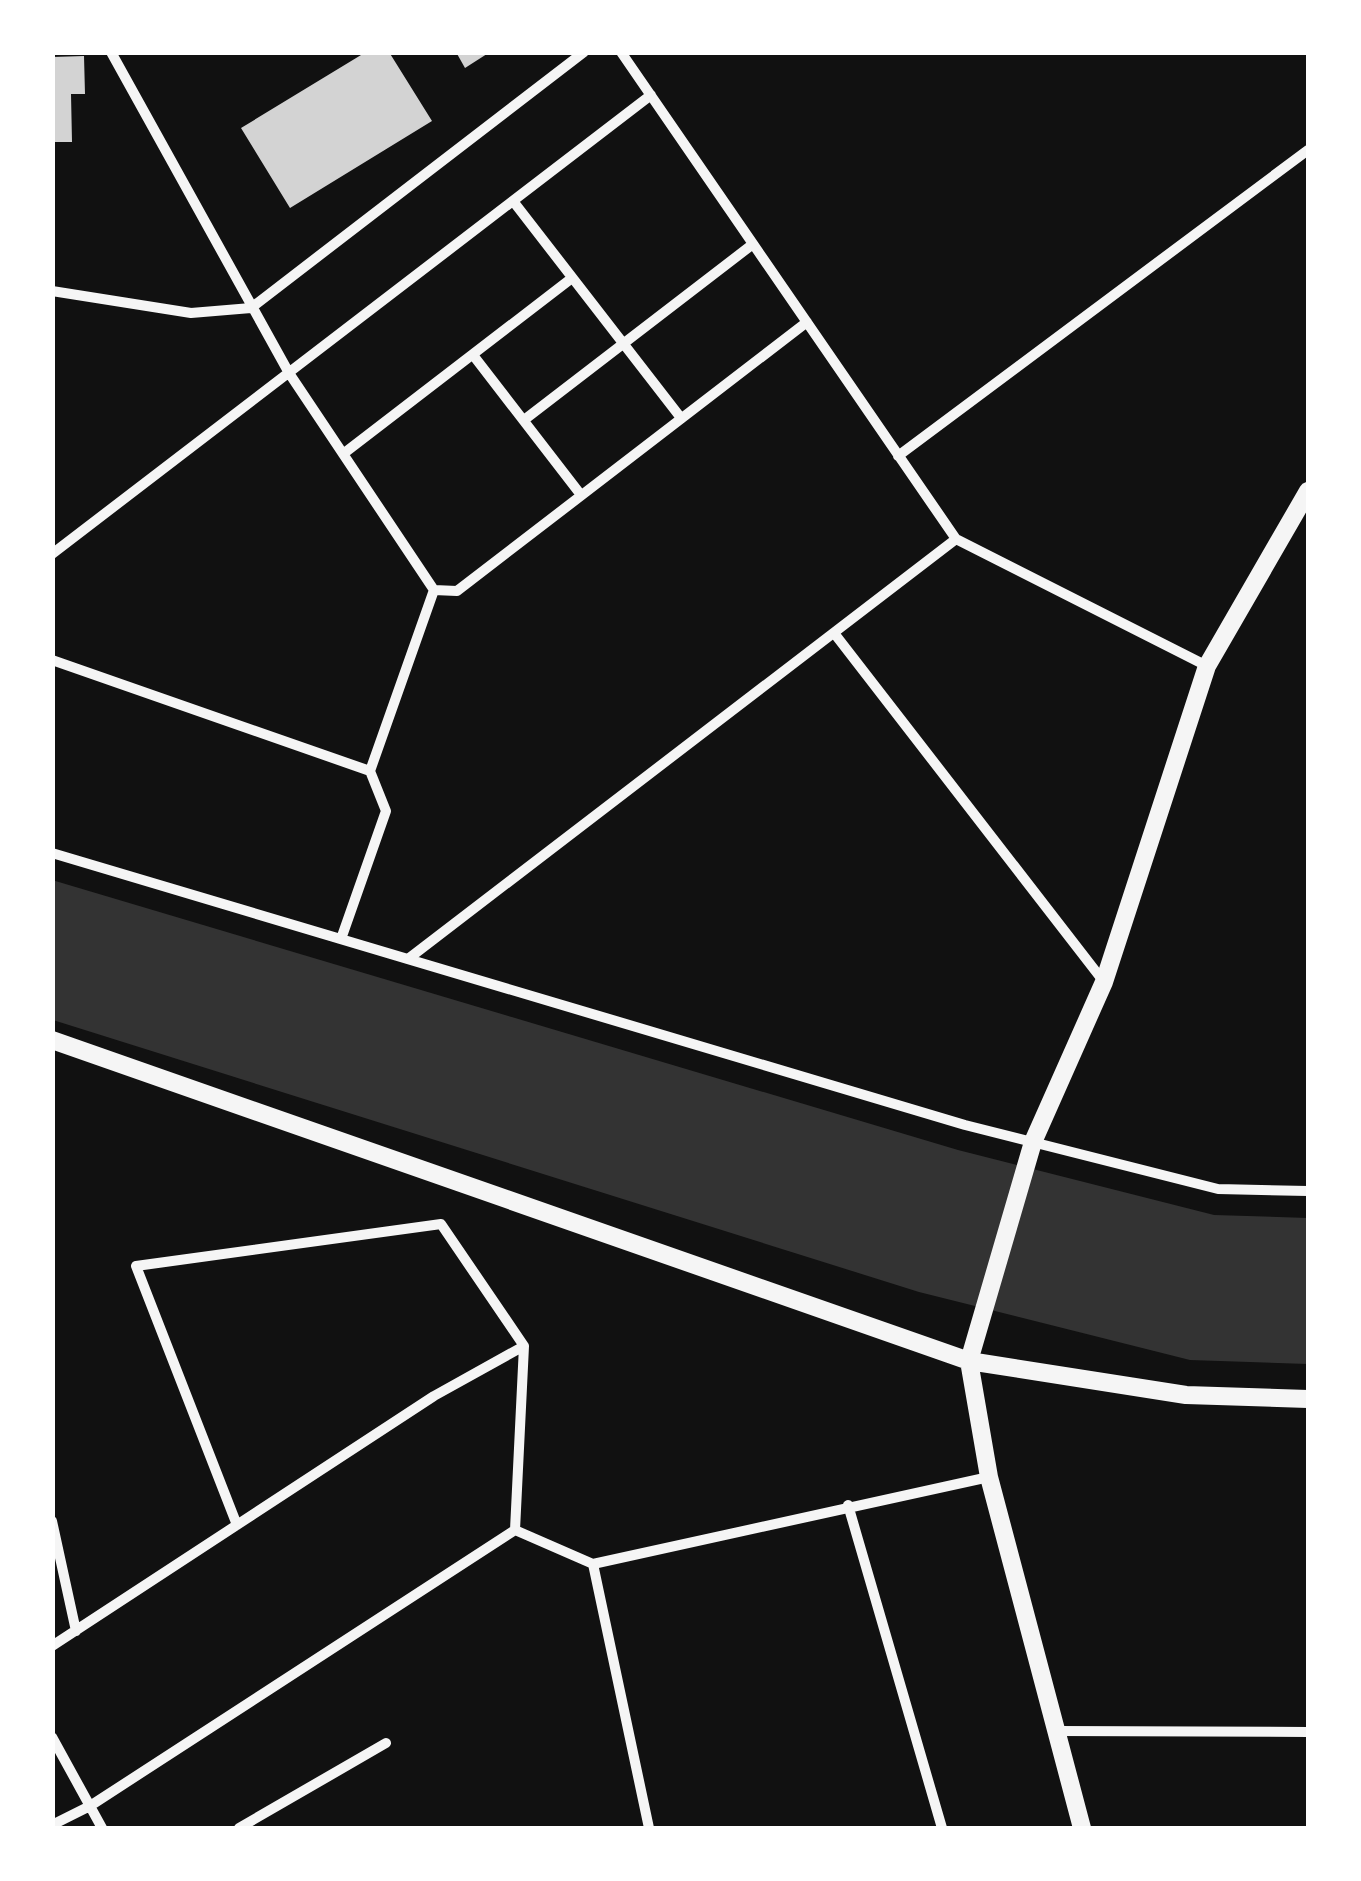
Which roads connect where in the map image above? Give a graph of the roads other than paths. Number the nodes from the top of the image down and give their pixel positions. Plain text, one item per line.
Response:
1 (111, 52) edge
2 (584, 52) edge
3 (622, 52) edge
4 (651, 96) junction
5 (1308, 150) edge
6 (512, 201) junction
7 (753, 244) junction
8 (572, 278) junction
9 (52, 290) edge
10 (250, 308) junction
11 (806, 322) junction
12 (623, 344) junction
13 (473, 354) junction
14 (288, 373) junction
15 (681, 418) junction
16 (524, 420) junction
17 (343, 454) junction
18 (898, 456) junction
19 (1308, 491) edge
20 (581, 495) junction
21 (956, 539) junction
22 (52, 554) edge
23 (434, 590) junction
24 (834, 633) junction
25 (52, 660) edge
26 (1207, 666) junction
27 (370, 771) junction
28 (52, 852) edge
29 (341, 939) junction
30 (408, 959) junction
31 (1104, 982) junction
32 (52, 1040) edge
33 (1033, 1142) junction
34 (1308, 1191) edge
35 (524, 1346) junction
36 (969, 1361) junction
37 (1308, 1399) edge
38 (989, 1477) junction
39 (848, 1505) junction
40 (52, 1521) edge
41 (237, 1525) junction
42 (515, 1530) junction
43 (593, 1564) junction
44 (76, 1631) junction
45 (52, 1646) edge
46 (1056, 1730) junction
47 (1308, 1732) edge
48 (52, 1738) edge
49 (386, 1743) dead end
50 (90, 1806) junction
51 (52, 1825) edge
52 (102, 1828) edge
53 (240, 1828) edge
54 (649, 1828) edge
55 (942, 1828) edge
56 (1082, 1828) edge

1 - 10 street
2 - 10 street
3 - 4 street
4 - 6 street
4 - 7 street
5 - 18 street
6 - 8 street
6 - 14 street
7 - 11 street
7 - 12 street
8 - 12 street
8 - 13 street
9 - 10 street
10 - 14 street
11 - 15 street
11 - 18 street
12 - 15 street
12 - 16 street
13 - 16 street
13 - 17 street
14 - 17 street
14 - 22 street
15 - 20 street
16 - 20 street
17 - 23 street
18 - 21 street
19 - 26 street
20 - 23 street
21 - 24 street
21 - 26 street
23 - 27 street
24 - 30 street
24 - 31 street
25 - 27 street
26 - 31 street
27 - 29 street
28 - 29 street
29 - 30 street
30 - 33 street
31 - 33 street
32 - 36 street
33 - 34 street
33 - 36 street
35 - 41 street
35 - 41 street
35 - 42 street
36 - 37 street
36 - 38 street
38 - 39 street
38 - 46 street
39 - 43 street
39 - 55 street
40 - 44 street
41 - 44 street
42 - 43 street
42 - 50 street
43 - 54 street
44 - 45 street
46 - 47 street
46 - 56 street
48 - 50 street
49 - 53 street
50 - 51 street
50 - 52 street

